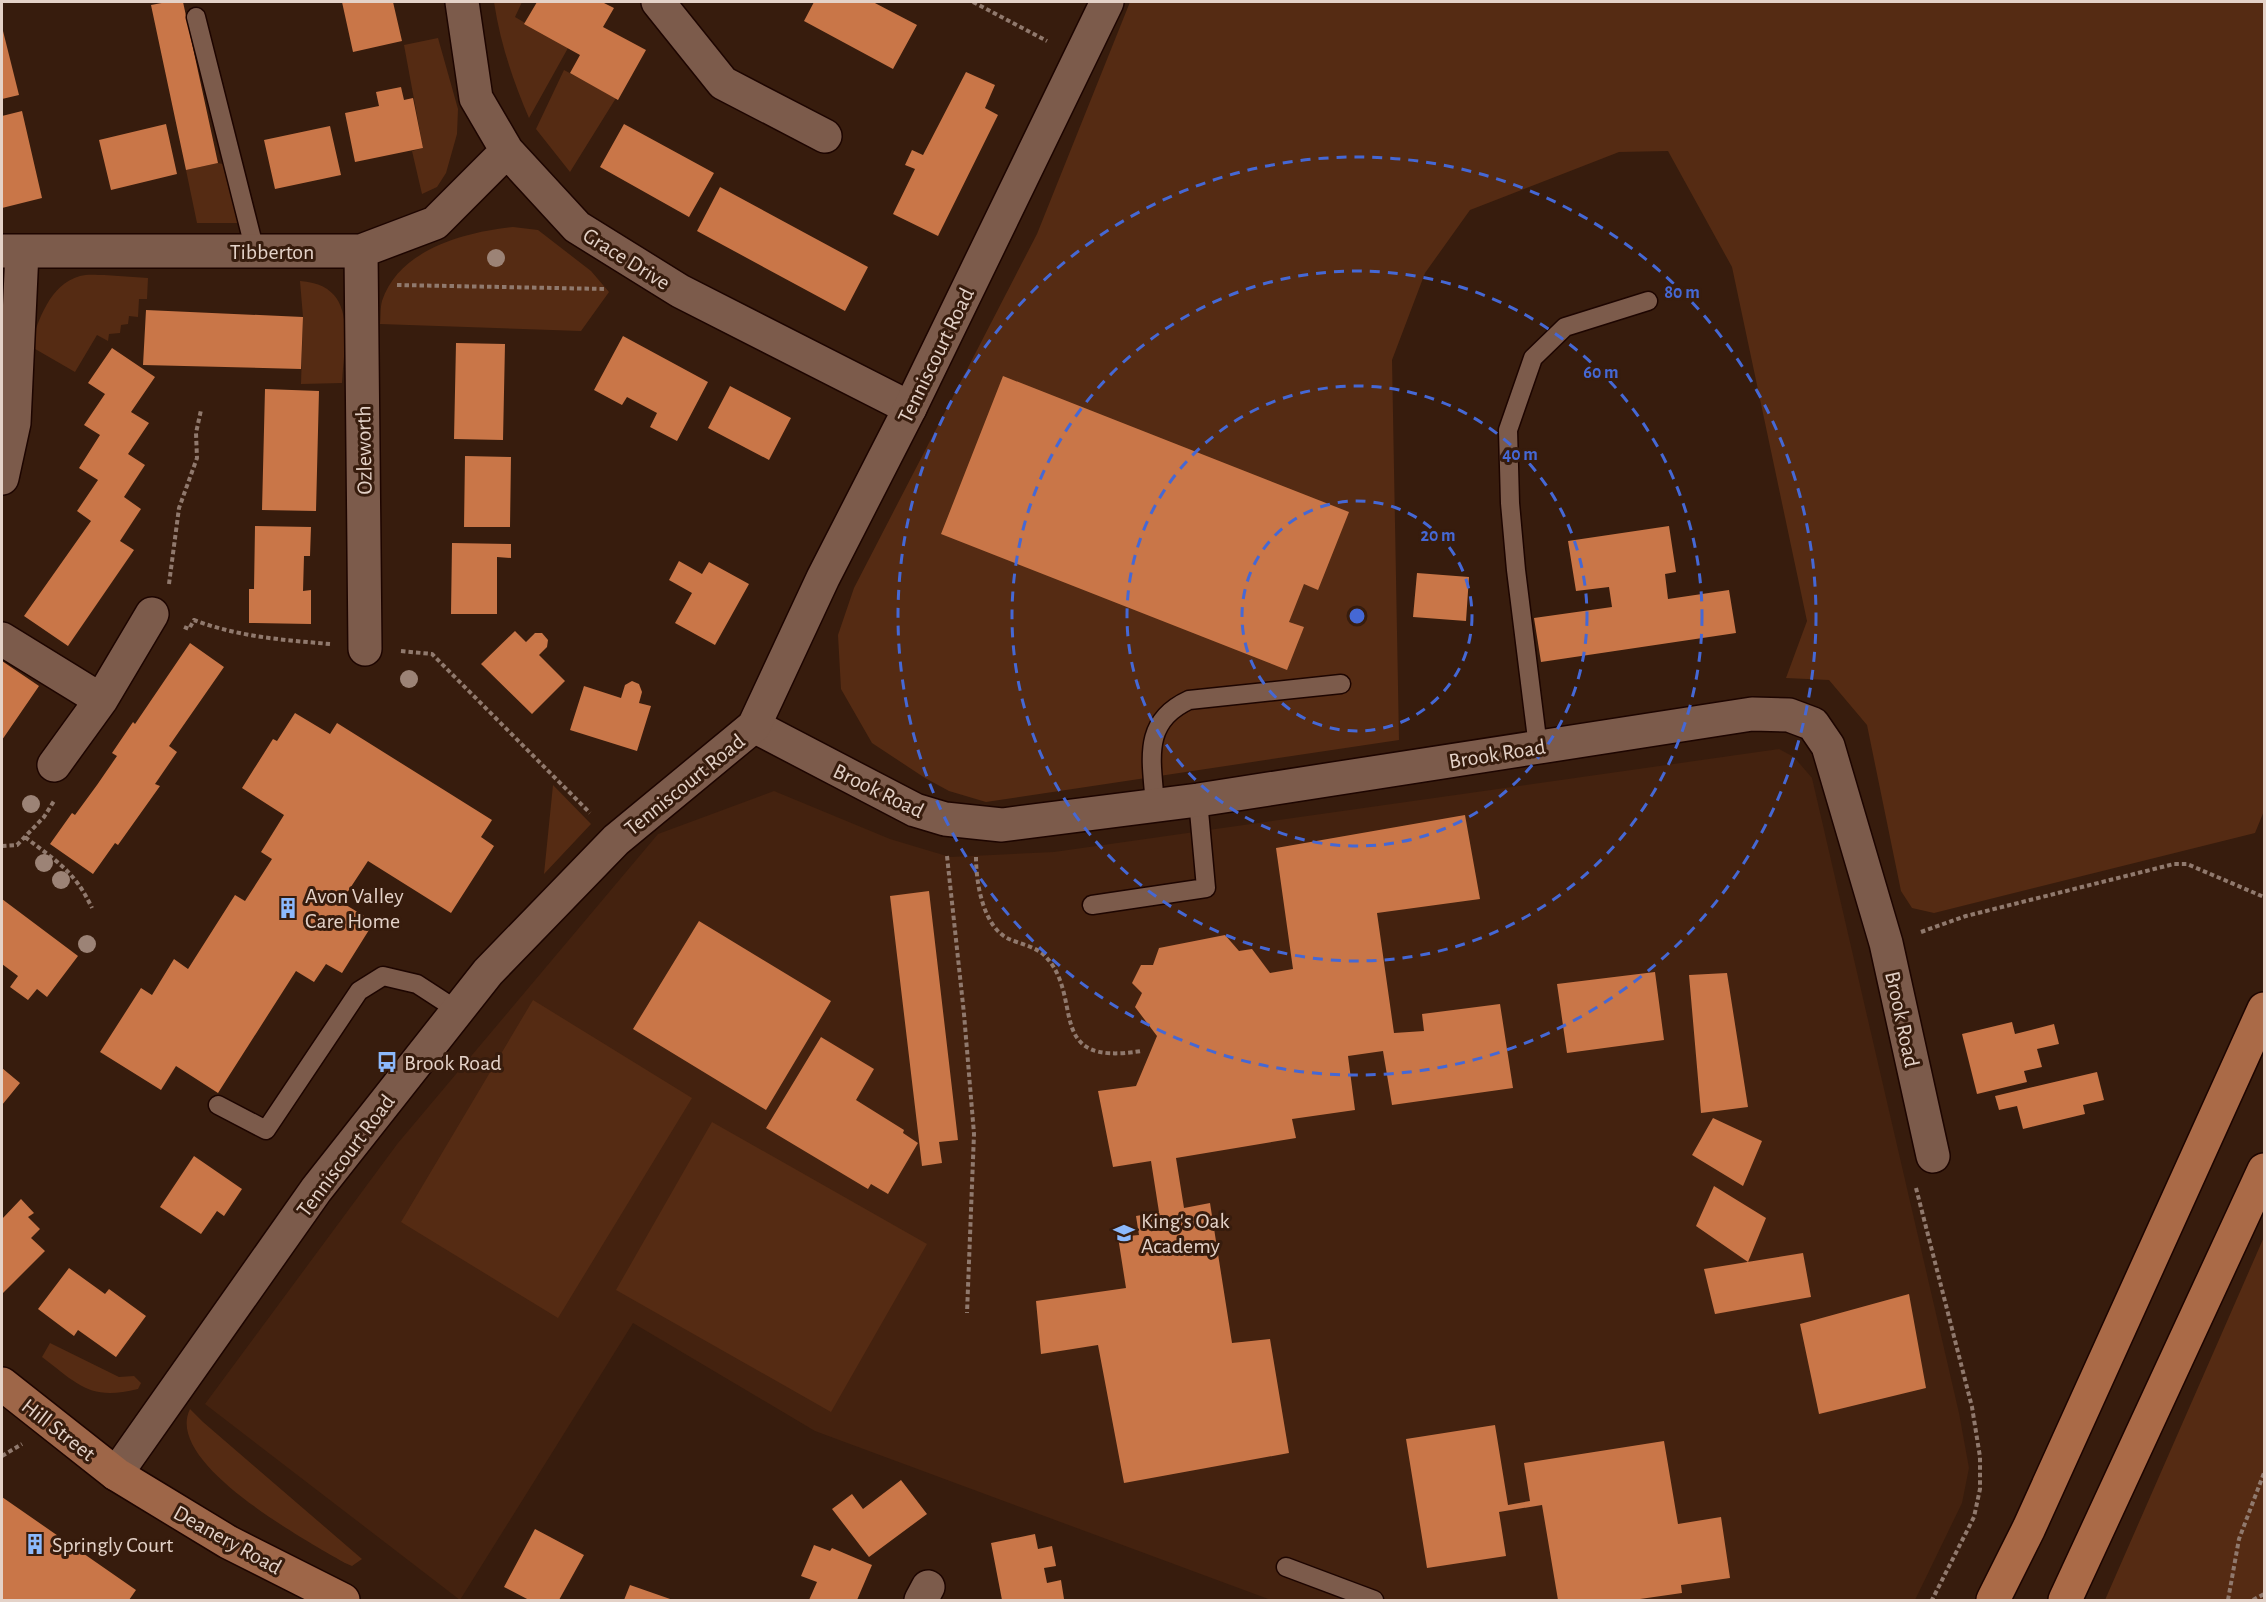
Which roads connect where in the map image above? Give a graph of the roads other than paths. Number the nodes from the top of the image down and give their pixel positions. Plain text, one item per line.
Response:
1 (462, 2) edge
2 (658, 2) edge
3 (1107, 2) edge
4 (196, 18) dead end
5 (825, 136) dead end
6 (507, 151) junction
7 (12, 251) edge
8 (255, 251) junction
9 (361, 251) junction
10 (1648, 301) dead end
11 (910, 408) junction
12 (2, 478) edge
13 (152, 614) dead end
14 (2, 639) edge
15 (365, 649) dead end
16 (1341, 684) dead end
17 (101, 700) junction
18 (754, 726) junction
19 (1538, 747) junction
20 (54, 765) road end
21 (1198, 800) junction
22 (1155, 805) junction
23 (1092, 904) dead end
24 (458, 1010) junction
25 (2265, 1010) edge
26 (218, 1105) dead end
27 (1930, 1144) road end
28 (2265, 1170) edge
29 (2, 1384) edge
30 (116, 1474) junction
31 (1286, 1567) dead end
32 (343, 1600) edge
33 (1374, 1600) edge
34 (1993, 1600) edge
35 (2066, 1600) edge

1 - 6 street, Grace Drive
2 - 5 street
3 - 11 street, Tenniscourt Road
4 - 8 lane
6 - 9 street, Tibberton
6 - 11 street, Grace Drive
7 - 8 street, Tibberton
7 - 12 street
8 - 9 street, Tibberton
9 - 15 street, Ozleworth
10 - 19 lane
11 - 18 street, Tenniscourt Road
13 - 17 street
14 - 17 street
16 - 22 lane
17 - 20 street
18 - 22 street, Brook Road
18 - 24 street, Tenniscourt Road
19 - 21 street, Brook Road
19 - 27 street, Brook Road
21 - 22 street, Brook Road
21 - 23 lane
24 - 26 lane
24 - 30 street, Tenniscourt Road
25 - 34 highway
28 - 35 highway
29 - 30 main road, Hill Street
30 - 32 main road, Deanery Road
31 - 33 lane

